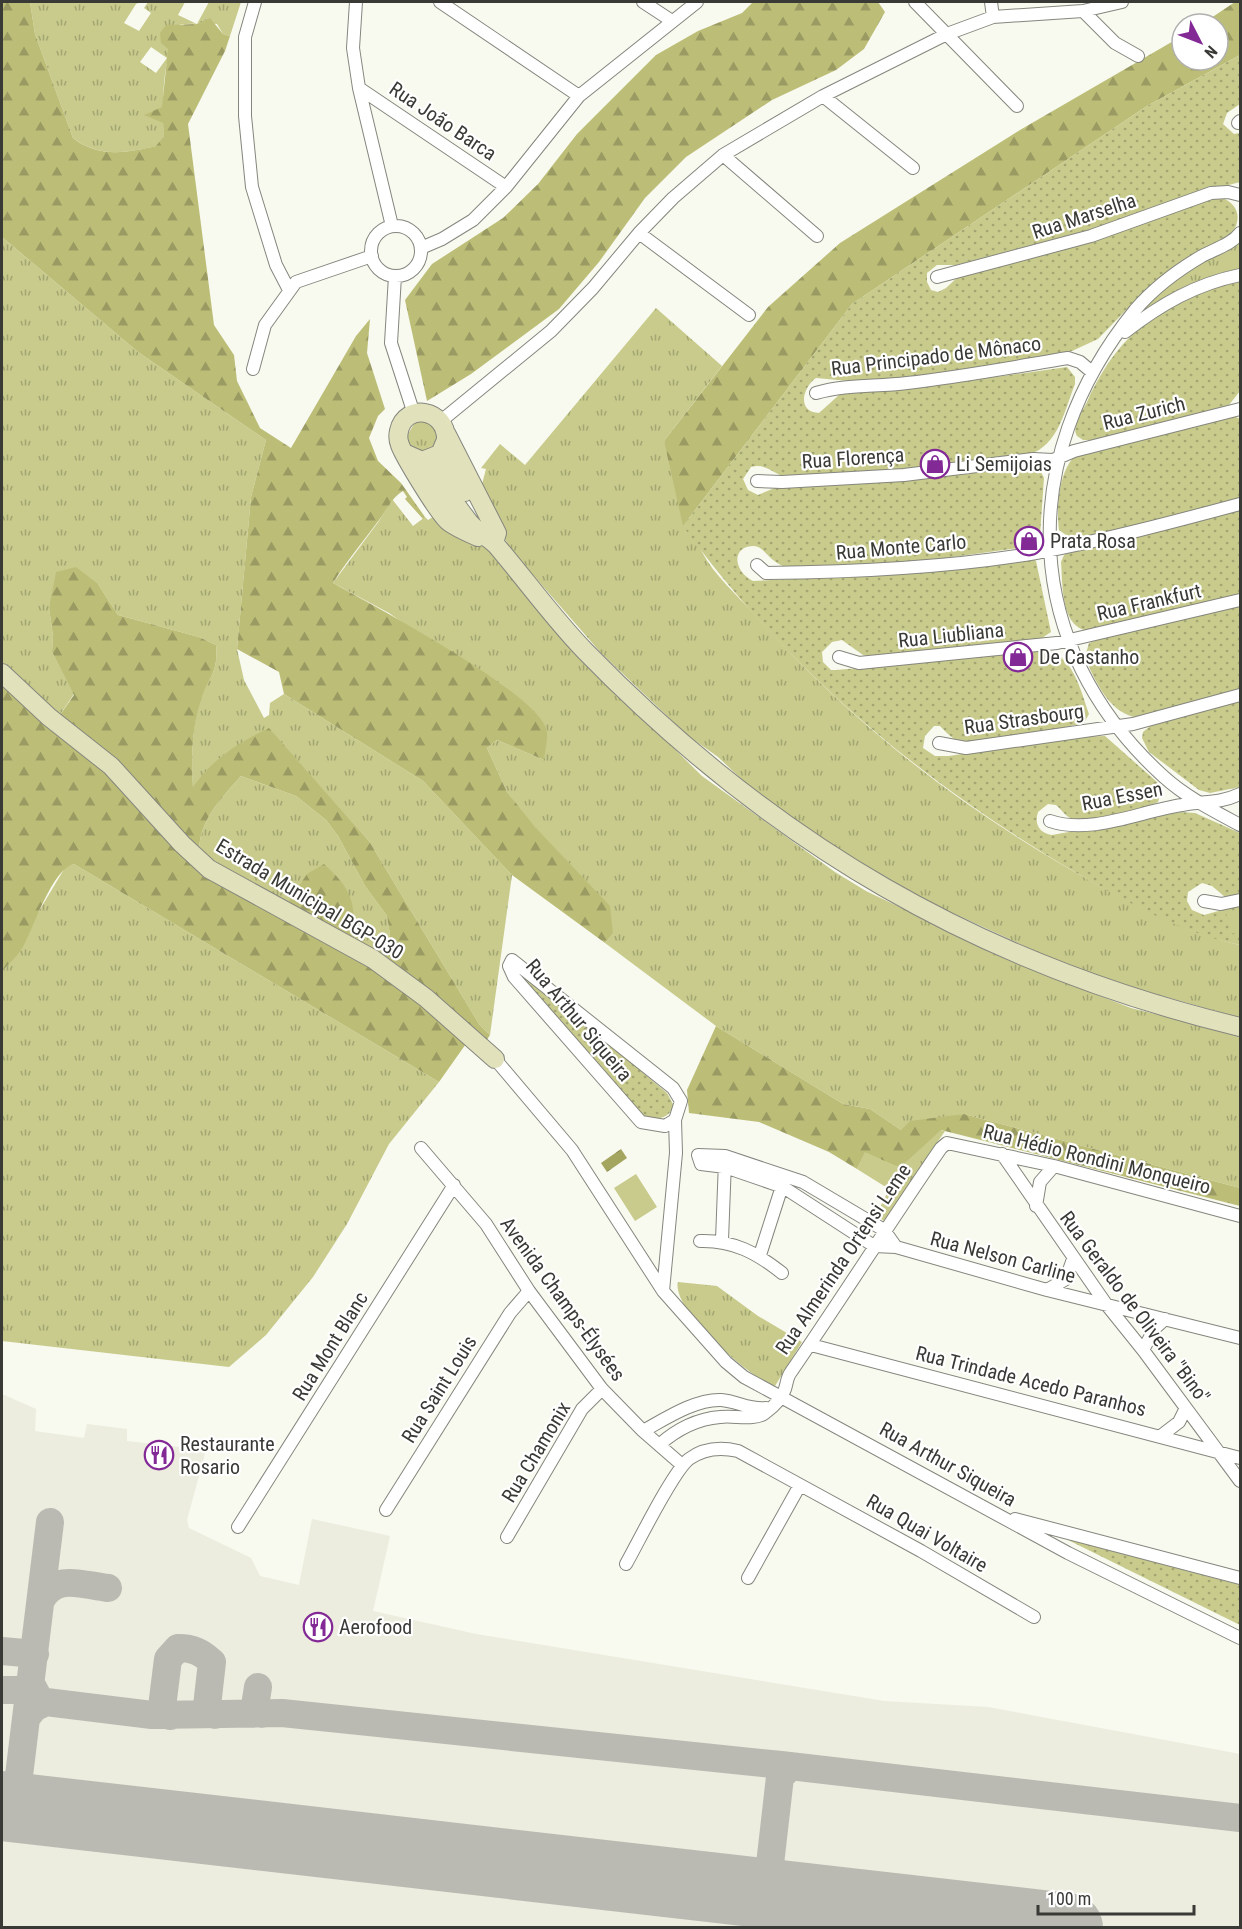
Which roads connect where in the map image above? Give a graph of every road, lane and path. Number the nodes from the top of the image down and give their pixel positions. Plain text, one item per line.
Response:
1 (255, 2) edge
2 (356, 2) edge
3 (440, 2) edge
4 (643, 2) edge
5 (697, 2) edge
6 (915, 2) edge
7 (991, 2) edge
8 (1122, 2) edge
9 (1083, 11) junction
10 (993, 17) junction
11 (672, 21) junction
12 (947, 34) junction
13 (1138, 56) dead end
14 (359, 88) junction
15 (579, 96) junction
16 (823, 96) junction
17 (1017, 106) dead end
18 (723, 155) junction
19 (913, 168) dead end
20 (507, 187) junction
21 (1240, 195) edge
22 (392, 225) junction
23 (639, 233) junction
24 (1240, 233) edge
25 (818, 236) dead end
26 (421, 248) junction
27 (372, 256) junction
28 (1240, 275) edge
29 (395, 276) junction
30 (937, 277) dead end
31 (289, 290) junction
32 (749, 315) dead end
33 (1114, 340) junction
34 (253, 369) dead end
35 (1092, 372) junction
36 (816, 393) dead end
37 (1240, 409) edge
38 (414, 414) junction
39 (443, 427) junction
40 (1058, 458) junction
41 (429, 465) junction
42 (757, 481) dead end
43 (1240, 504) edge
44 (473, 525) junction
45 (494, 543) junction
46 (1050, 549) junction
47 (757, 566) dead end
48 (1240, 600) edge
49 (1067, 641) junction
50 (839, 657) dead end
51 (2, 673) edge
52 (1240, 695) edge
53 (1116, 727) junction
54 (939, 743) dead end
55 (1240, 794) edge
56 (1202, 804) junction
57 (1050, 821) dead end
58 (1240, 825) edge
59 (1240, 900) edge
60 (1204, 901) dead end
61 (1240, 1028) edge
62 (495, 1059) joint
63 (675, 1120) junction
64 (944, 1145) joint
65 (421, 1148) dead end
66 (1002, 1154) junction
67 (1054, 1166) junction
68 (784, 1182) junction
69 (454, 1185) junction
70 (836, 1202) junction
71 (1036, 1206) junction
72 (827, 1216) junction
73 (1240, 1216) edge
74 (884, 1230) junction
75 (700, 1240) dead end
76 (722, 1240) junction
77 (874, 1246) junction
78 (896, 1247) junction
79 (760, 1255) junction
80 (1073, 1258) junction
81 (782, 1273) dead end
82 (1047, 1290) junction
83 (529, 1291) junction
84 (663, 1291) junction
85 (1106, 1304) junction
86 (1165, 1319) junction
87 (1240, 1338) edge
88 (811, 1345) junction
89 (1143, 1350) junction
90 (602, 1389) junction
91 (782, 1398) junction
92 (770, 1407) junction
93 (1186, 1408) junction
94 (643, 1431) junction
95 (1162, 1435) junction
96 (659, 1445) junction
97 (1221, 1452) junction
98 (1240, 1458) edge
99 (682, 1465) junction
100 (1240, 1481) edge
101 (800, 1485) junction
102 (386, 1510) dead end
103 (1001, 1515) junction
104 (238, 1527) dead end
105 (507, 1537) dead end
106 (626, 1564) dead end
107 (748, 1578) dead end
108 (1240, 1578) edge
109 (1034, 1617) dead end
110 (1240, 1638) edge

1 - 31 street
2 - 14 street
3 - 15 street
4 - 11 street
5 - 11 street
6 - 12 street
7 - 10 street
8 - 9 street
9 - 10 street
9 - 13 street
10 - 12 street
11 - 15 street
12 - 16 street
12 - 17 street
14 - 20 street, Rua João Barca
14 - 22 street
15 - 20 street
16 - 18 street
16 - 19 street
18 - 23 street
18 - 25 street
20 - 26 street
21 - 30 street, Rua Marselha
22 - 26 street
22 - 27 street
23 - 32 street
23 - 39 street
24 - 33 street
26 - 29 street
27 - 29 street
27 - 31 street
28 - 33 street
29 - 38 street
31 - 34 street
33 - 35 street
35 - 36 street, Rua Principado de Mônaco
35 - 40 street
37 - 40 street, Rua Zurich
38 - 39 street
38 - 41 street
39 - 41 street
39 - 45 street
40 - 42 street, Rua Florença
40 - 46 street
41 - 44 street
41 - 44 street
43 - 46 street, Rua Monte Carlo
44 - 45 street
45 - 61 street
46 - 47 street, Rua Monte Carlo
46 - 49 street
48 - 49 street, Rua Frankfurt
49 - 50 street, Rua Liubliana
49 - 53 street
51 - 62 street, Estrada Municipal BGP-030
52 - 53 street, Rua Strasbourg
53 - 54 street, Rua Strasbourg
53 - 56 street
55 - 56 street, Rua Essen
56 - 57 street, Rua Essen
56 - 58 street
59 - 60 street
62 - 84 street, Rua Arthur Siqueira
63 - 63 street, Rua Arthur Siqueira
63 - 84 street, Rua Arthur Siqueira
64 - 66 street, Rua Hédio Rondini Monqueiro
64 - 74 street, Rua Almerinda Ortensi Leme
65 - 69 street, Avenida Champs-Élysées
66 - 67 street, Rua Hédio Rondini Monqueiro
66 - 71 street, Rua Geraldo de Oliveira "Bino"
67 - 71 street
67 - 73 street, Rua Hédio Rondini Monqueiro
68 - 70 street, Rua Nelson Carline
68 - 72 street, Rua Nelson Carline
68 - 76 street, Rua Nelson Carline
68 - 79 street
69 - 83 street, Avenida Champs-Élysées
69 - 104 street, Rua Mont Blanc
70 - 72 street
70 - 74 street, Rua Nelson Carline
71 - 80 street, Rua Geraldo de Oliveira "Bino"
72 - 77 street, Rua Nelson Carline
74 - 77 street, Rua Almerinda Ortensi Leme
74 - 78 street, Rua Nelson Carline
75 - 76 street
76 - 79 street
77 - 78 street, Rua Nelson Carline
77 - 88 street, Rua Almerinda Ortensi Leme
78 - 82 street, Rua Nelson Carline
79 - 81 street
80 - 82 street
80 - 85 street, Rua Geraldo de Oliveira "Bino"
82 - 85 street, Rua Nelson Carline
83 - 90 street, Avenida Champs-Élysées
83 - 102 street, Rua Saint Louis
84 - 91 street, Rua Arthur Siqueira
85 - 86 street, Rua Nelson Carline
85 - 89 street, Rua Geraldo de Oliveira "Bino"
86 - 87 street, Rua Nelson Carline
86 - 89 street
88 - 91 street, Rua Almerinda Ortensi Leme
88 - 95 street, Rua Trindade Acedo Paranhos
89 - 93 street, Rua Geraldo de Oliveira "Bino"
90 - 94 street, Avenida Champs-Élysées
90 - 105 street, Rua Chamonix
91 - 92 street
91 - 103 street, Rua Arthur Siqueira
92 - 94 street
92 - 96 street
93 - 95 street
93 - 97 street, Rua Geraldo de Oliveira "Bino"
94 - 96 street, Avenida Champs-Élysées
95 - 97 street, Rua Trindade Acedo Paranhos
96 - 99 street, Avenida Champs-Élysées
97 - 98 street, Rua Trindade Acedo Paranhos
97 - 100 street, Rua Geraldo de Oliveira "Bino"
99 - 101 street, Rua Quai Voltaire
99 - 106 street
101 - 107 street
101 - 109 street, Rua Quai Voltaire
103 - 108 street
103 - 110 street, Rua Arthur Siqueira

